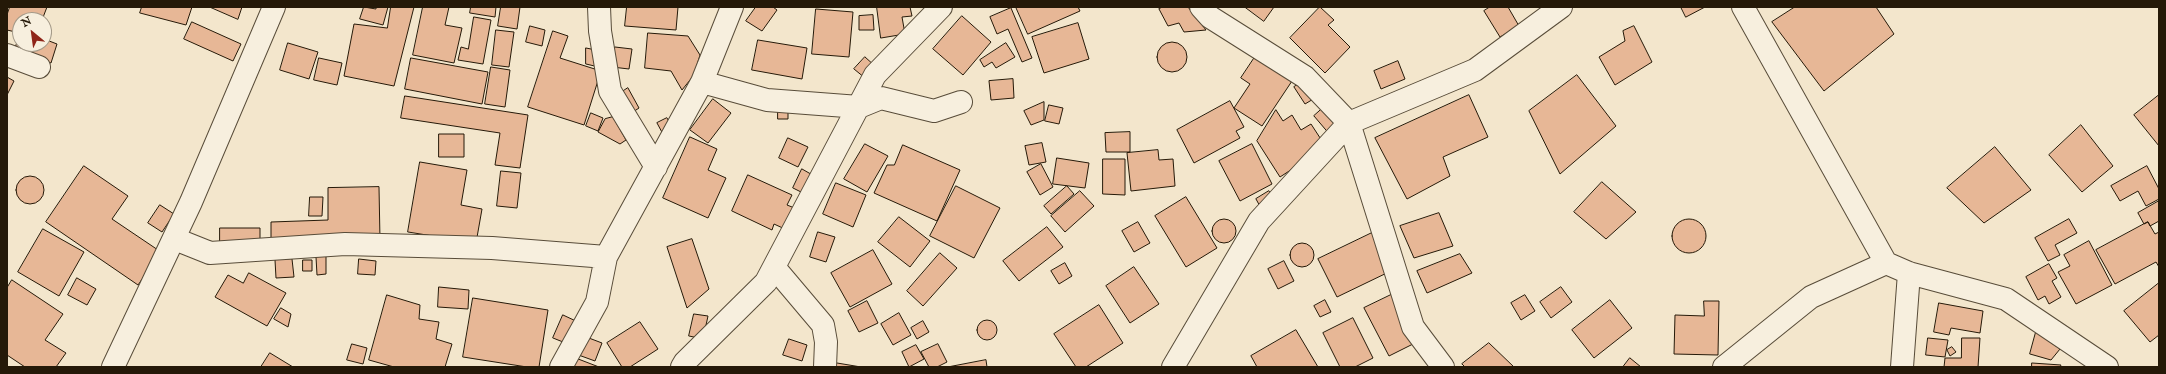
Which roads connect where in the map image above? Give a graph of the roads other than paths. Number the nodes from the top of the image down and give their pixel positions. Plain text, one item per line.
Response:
1 (274, 7) edge
2 (599, 7) edge
3 (732, 7) edge
4 (941, 7) edge
5 (1201, 7) edge
6 (1561, 7) edge
7 (1742, 7) edge
8 (7, 55) edge
9 (39, 67) dead end
10 (702, 82) junction
11 (961, 102) dead end
12 (858, 107) junction
13 (1349, 123) junction
14 (656, 167) junction
15 (175, 239) junction
16 (606, 257) junction
17 (1886, 262) junction
18 (774, 267) junction
19 (1909, 273) junction
20 (113, 367) edge
21 (561, 367) edge
22 (682, 367) edge
23 (825, 367) edge
24 (1173, 367) edge
25 (1444, 367) edge
26 (1724, 367) edge
27 (1902, 367) edge
28 (2107, 367) edge

1 - 15 street
2 - 14 street
3 - 10 street
4 - 12 street
5 - 13 street
6 - 13 street
7 - 17 street
8 - 9 street
10 - 12 street
10 - 14 street
11 - 12 street
12 - 18 street
13 - 24 street
13 - 25 street
14 - 16 street
15 - 16 street
15 - 20 street
16 - 21 street
17 - 19 street
17 - 26 street
18 - 22 street
18 - 23 street
19 - 27 street
19 - 28 street

